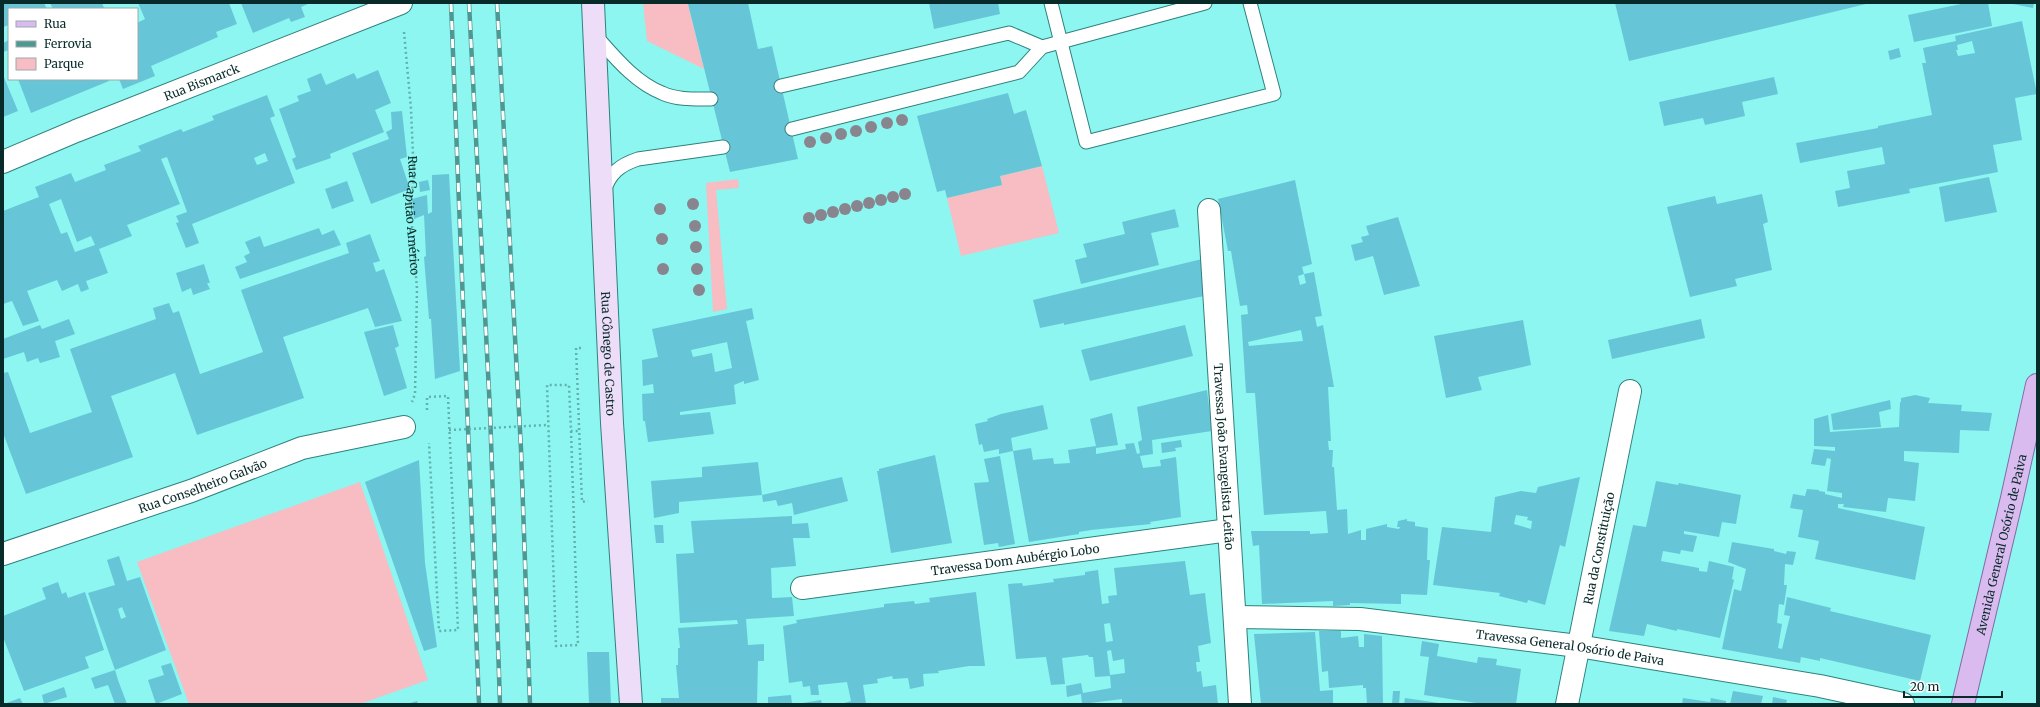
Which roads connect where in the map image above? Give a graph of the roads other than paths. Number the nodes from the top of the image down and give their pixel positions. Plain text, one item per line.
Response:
1 (401, 3) edge
2 (593, 3) edge
3 (1051, 3) edge
4 (1205, 3) edge
5 (1250, 3) edge
6 (594, 33) junction
7 (1060, 42) junction
8 (1042, 47) junction
9 (781, 86) dead end
10 (711, 99) dead end
11 (792, 129) dead end
12 (723, 147) dead end
13 (3, 162) edge
14 (601, 198) junction
15 (1209, 210) dead end
16 (2037, 385) edge
17 (1630, 391) dead end
18 (404, 427) road end
19 (1229, 530) junction
20 (3, 554) edge
21 (802, 588) dead end
22 (1235, 617) junction
23 (1578, 646) junction
24 (631, 704) edge
25 (1240, 704) edge
26 (1567, 704) edge
27 (1903, 704) edge
28 (1963, 704) edge

1 - 13 street, Rua Bismarck
2 - 6 main road, Rua Cônego de Castro
3 - 7 lane
4 - 7 lane
5 - 7 lane
6 - 10 lane
6 - 14 main road, Rua Cônego de Castro
7 - 8 lane
8 - 9 lane
8 - 11 lane
12 - 14 lane
14 - 24 main road, Rua Cônego de Castro
15 - 19 street, Travessa João Evangelista Leitão
16 - 28 main road, Avenida General Osório de Paiva
17 - 23 street, Rua da Constituição
18 - 20 street, Rua Conselheiro Galvão
19 - 21 street, Travessa Dom Aubérgio Lobo
19 - 22 street, Travessa João Evangelista Leitão
22 - 23 street, Travessa General Osório de Paiva
22 - 25 street, Travessa João Evangelista Leitão
23 - 26 street, Rua da Constituição
23 - 27 street, Travessa General Osório de Paiva

